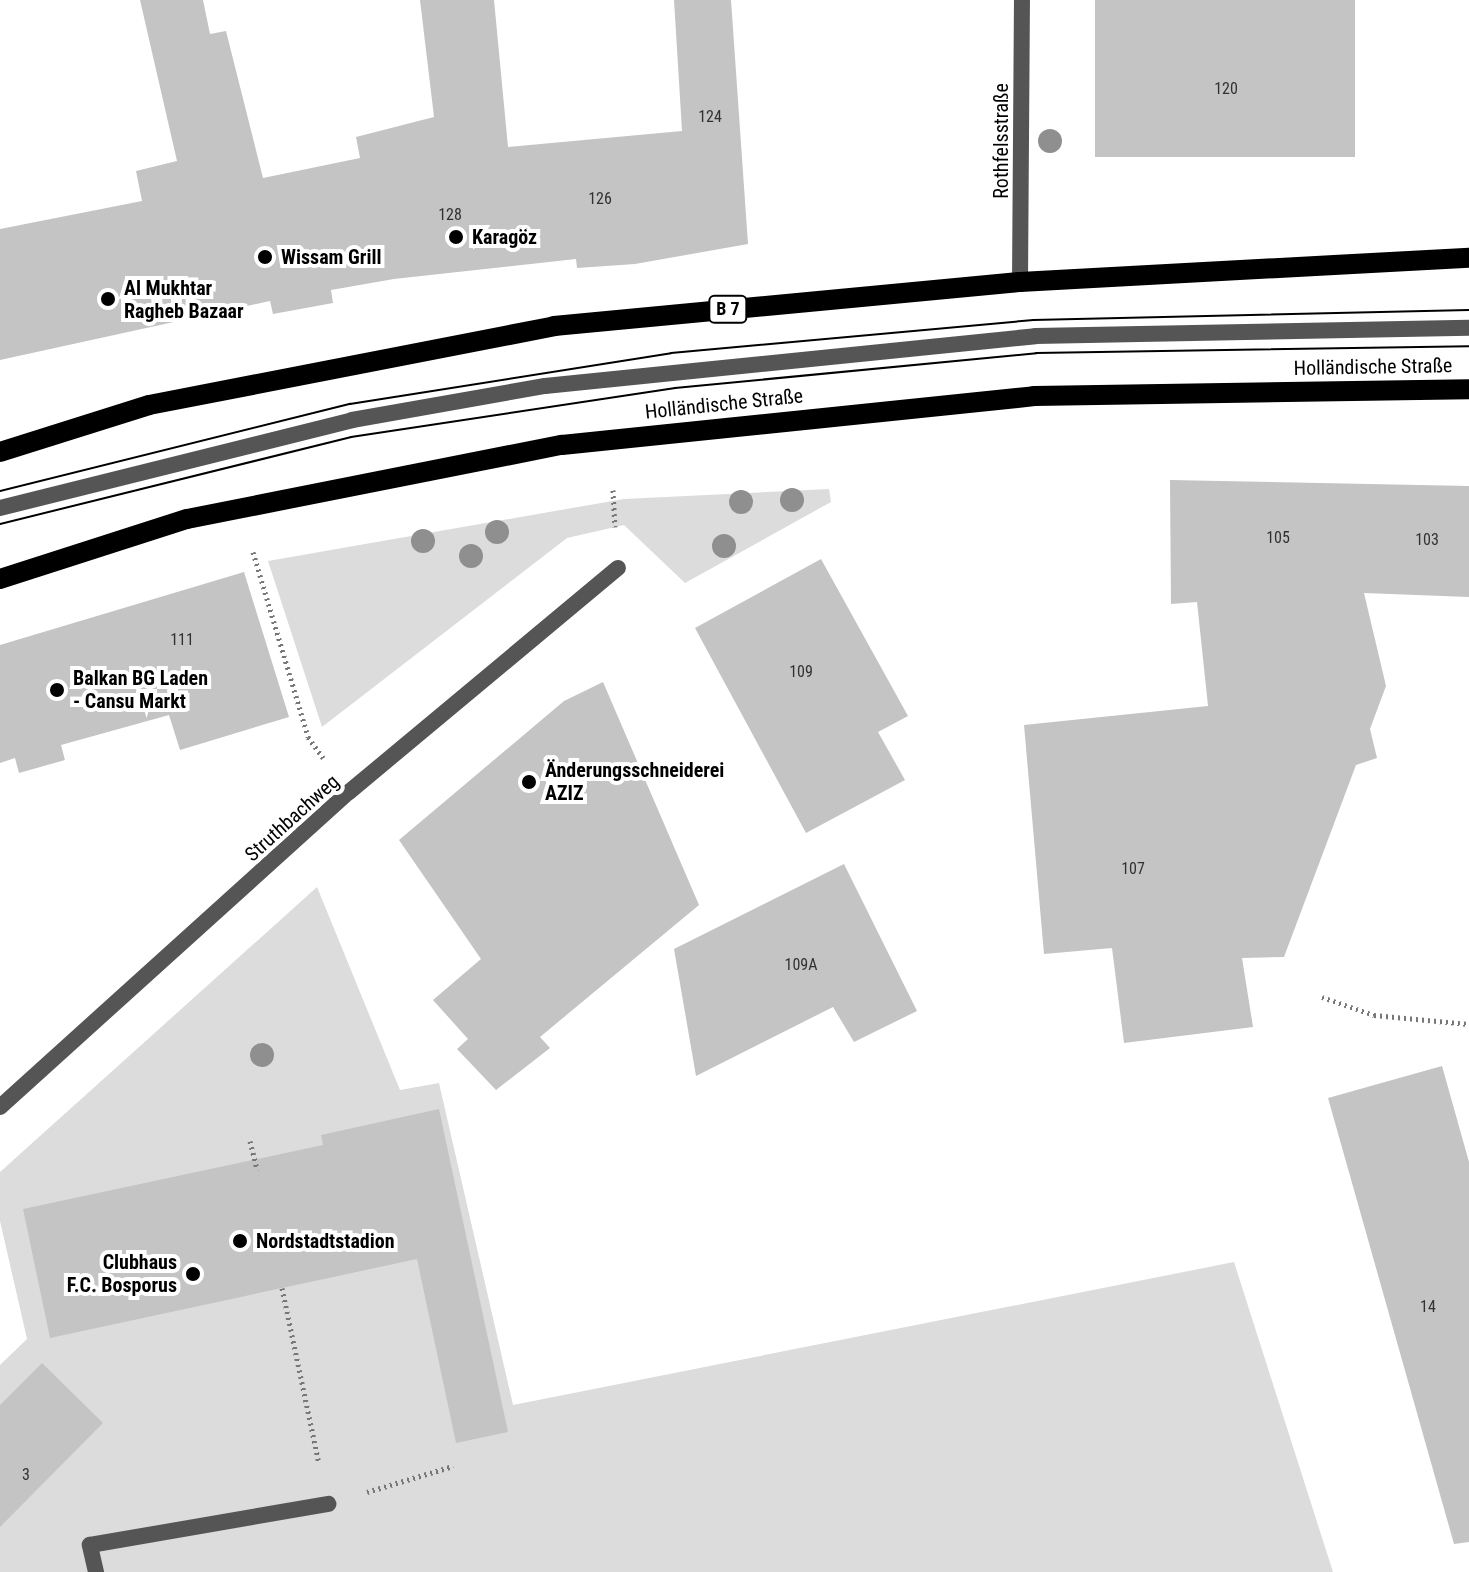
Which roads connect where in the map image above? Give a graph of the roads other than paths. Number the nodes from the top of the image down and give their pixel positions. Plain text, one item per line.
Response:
1 (1022, 0) edge
2 (1469, 258) edge
3 (1020, 282) junction
4 (1469, 328) edge
5 (1469, 389) edge
6 (0, 452) edge
7 (0, 508) edge
8 (618, 568) dead end
9 (0, 579) edge
10 (0, 1107) edge
11 (328, 1504) road end
12 (96, 1572) edge

1 - 3 street, Rothfelsstraße
2 - 3 main road, B 7
3 - 6 main road, B 7
4 - 7 street
5 - 9 main road, Holländische Straße
8 - 10 street, Struthbachweg
11 - 12 street

